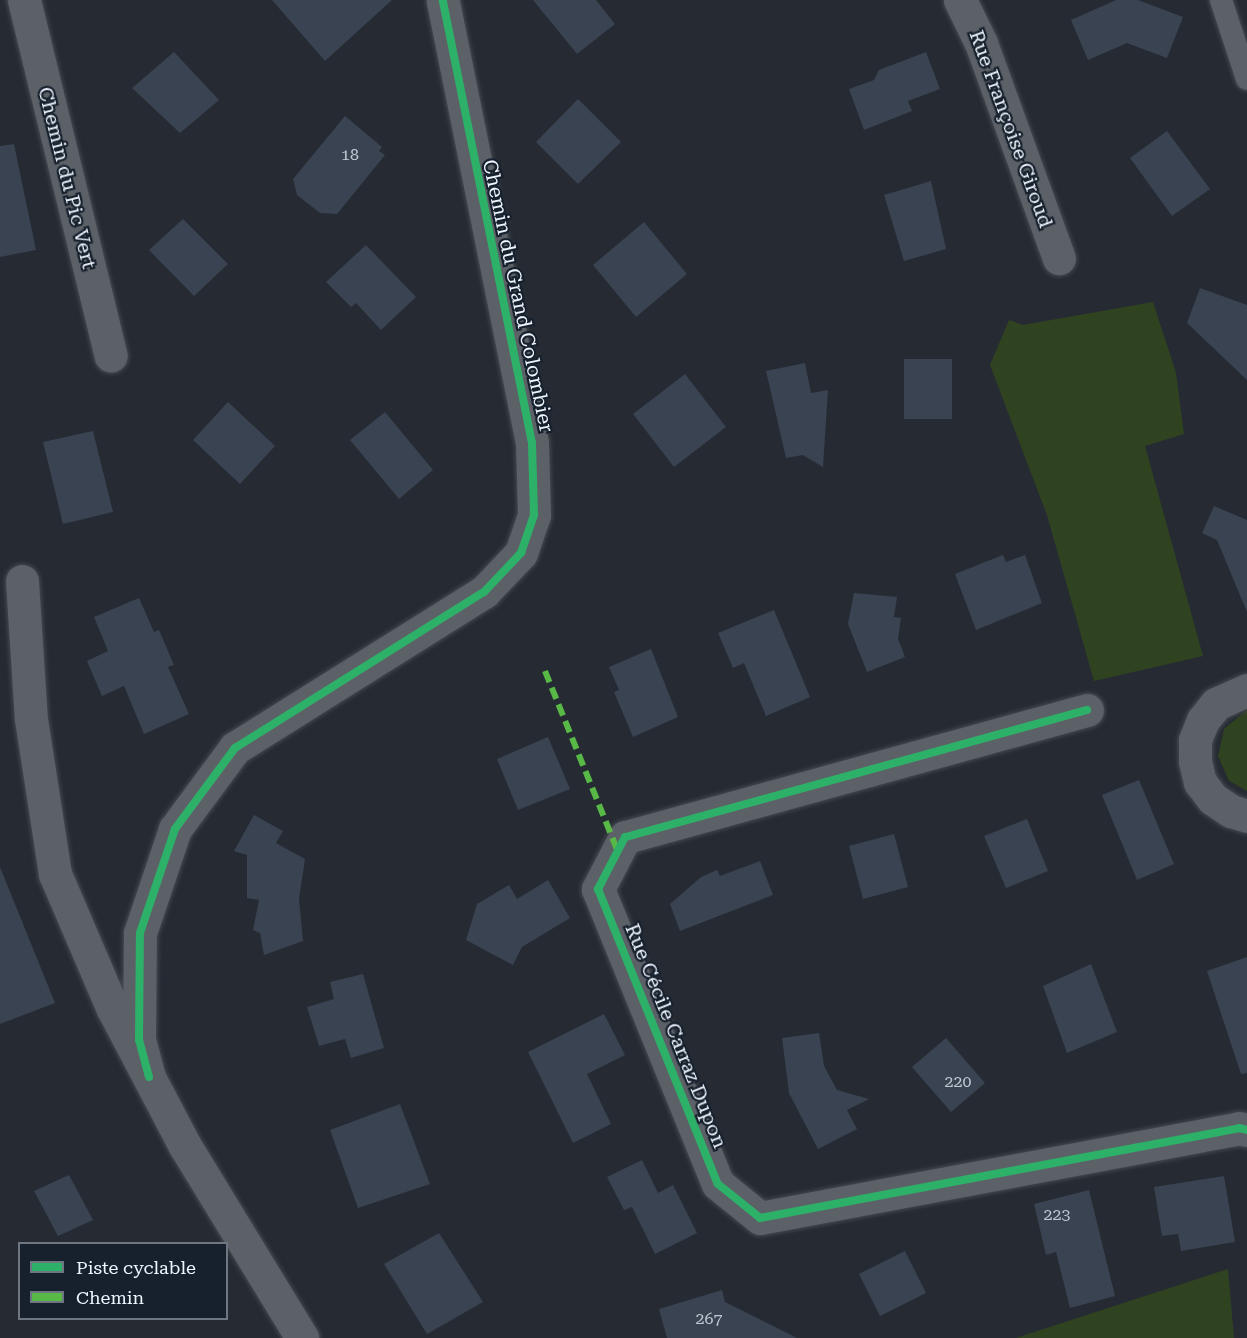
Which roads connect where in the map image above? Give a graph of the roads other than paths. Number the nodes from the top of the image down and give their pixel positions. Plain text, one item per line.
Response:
1 (24, 0) edge
2 (443, 0) edge
3 (960, 0) edge
4 (1221, 0) edge
5 (1247, 79) edge
6 (1059, 258) dead end
7 (111, 356) dead end
8 (22, 581) dead end
9 (1247, 690) edge
10 (1087, 710) dead end
11 (1247, 816) edge
12 (148, 1077) junction
13 (1247, 1130) edge
14 (302, 1338) edge

1 - 7 street, Chemin du Pic Vert
2 - 12 street, Chemin du Grand Colombier
3 - 6 street, Rue Françoise Giroud
4 - 5 lane
8 - 12 street
9 - 11 street
10 - 13 street, Rue Cécile Carraz Dupon
12 - 14 street

